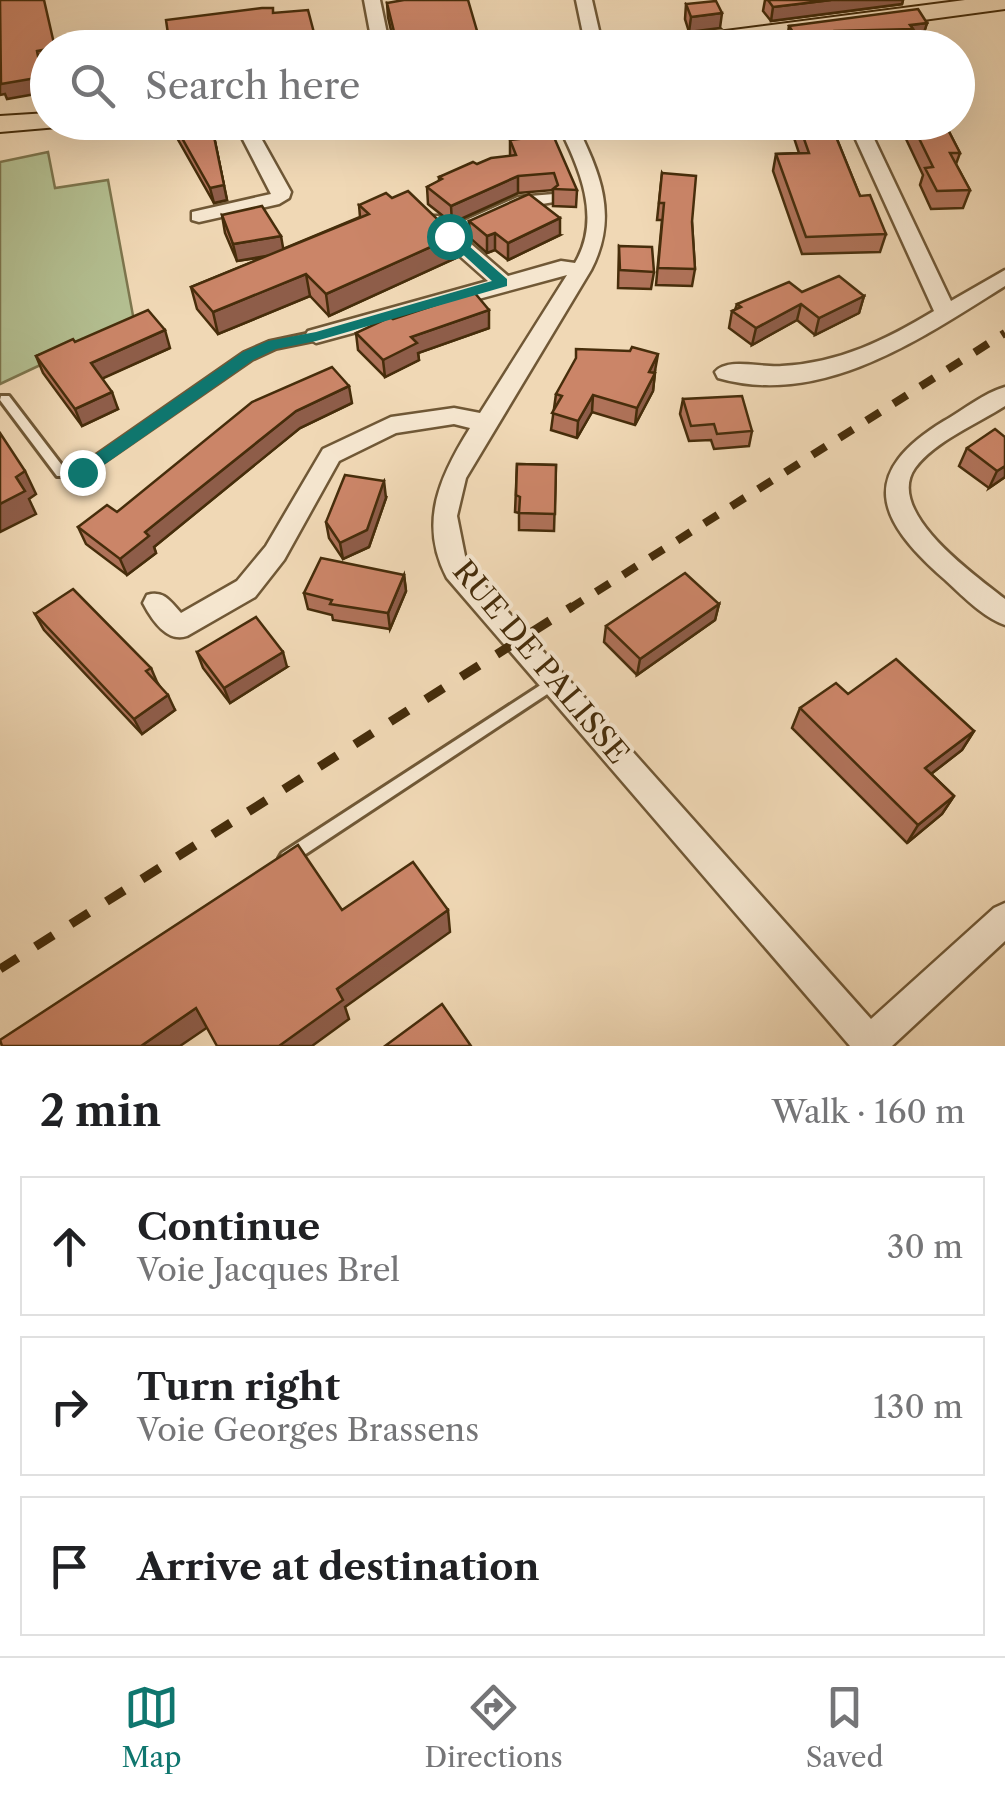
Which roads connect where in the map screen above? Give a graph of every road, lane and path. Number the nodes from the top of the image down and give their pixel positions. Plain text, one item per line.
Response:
1 (372, 0) edge
2 (584, 0) edge
3 (1005, 2) edge
4 (1005, 10) edge
5 (908, 17) junction
6 (378, 30) edge
7 (591, 30) edge
8 (802, 30) edge
9 (30, 122) edge
10 (0, 124) edge
11 (253, 140) edge
12 (575, 140) edge
13 (865, 140) edge
14 (546, 198) dead end
15 (420, 210) edge
16 (199, 216) dead end
17 (449, 236) junction
18 (581, 270) junction
19 (1005, 277) edge
20 (502, 282) junction
21 (946, 312) junction
22 (316, 336) joint
23 (726, 372) dead end
24 (1005, 395) edge
25 (5, 399) dead end
26 (485, 422) junction
27 (156, 603) dead end
28 (1005, 614) edge
29 (554, 683) junction
30 (277, 864) edge
31 (1005, 919) edge
32 (869, 1044) edge

1 - 6 street
2 - 7 street
3 - 5 main road
4 - 5 main road
5 - 8 main road
9 - 10 main road
11 - 16 street
12 - 18 street, RUE DE PALISSE
13 - 21 street
14 - 17 street
15 - 17 street
17 - 20 street
18 - 20 street
18 - 26 street, RUE DE PALISSE
19 - 21 street
20 - 22 street
21 - 23 street
22 - 25 lane
24 - 28 street
26 - 27 street
26 - 29 street, RUE DE PALISSE
29 - 30 lane
29 - 32 street, RUE DE PALISSE
31 - 32 street

